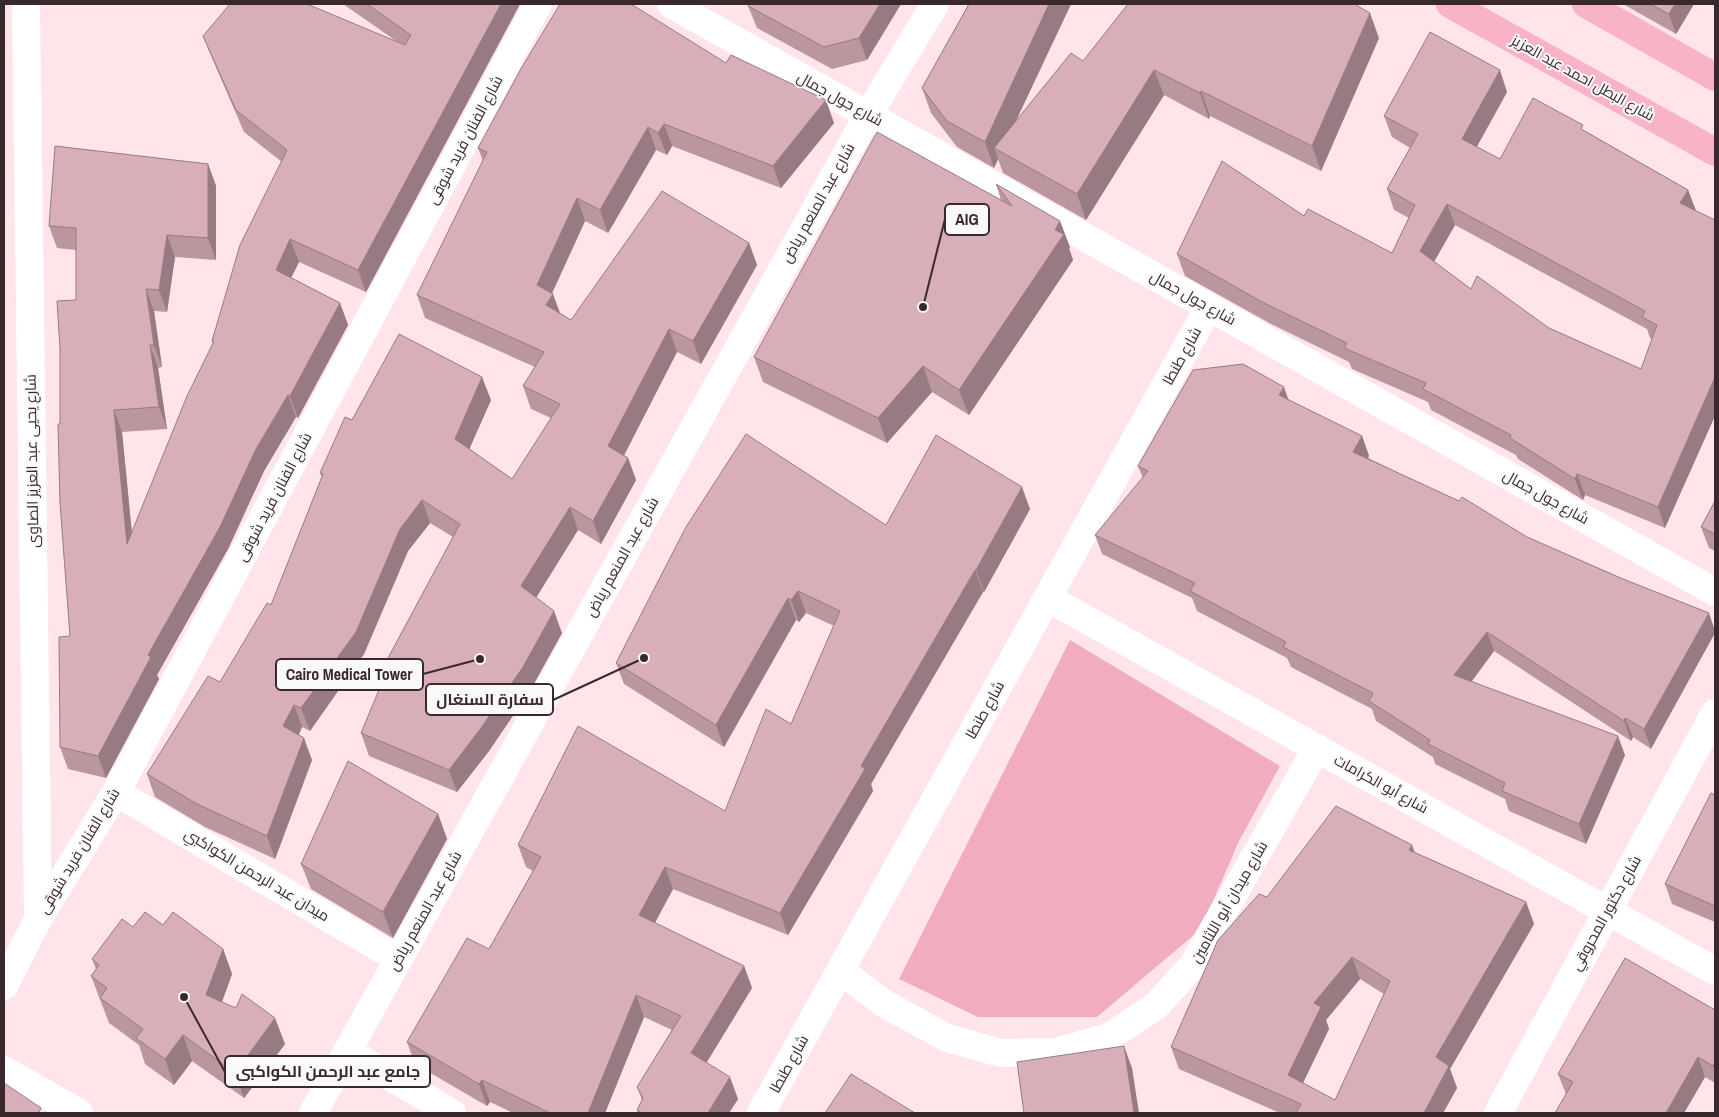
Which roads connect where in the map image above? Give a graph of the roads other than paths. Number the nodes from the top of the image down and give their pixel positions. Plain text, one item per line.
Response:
1 (26, 4) edge
2 (538, 4) edge
3 (671, 4) edge
4 (935, 4) edge
5 (1450, 4) edge
6 (1586, 4) edge
7 (1715, 77) edge
8 (868, 115) junction
9 (16, 150) edge
10 (1715, 152) edge
11 (1209, 307) junction
12 (1715, 592) edge
13 (1048, 598) junction
14 (1715, 713) edge
15 (1316, 748) junction
16 (116, 792) junction
17 (1607, 910) junction
18 (38, 918) junction
19 (398, 959) junction
20 (840, 970) junction
21 (1715, 971) edge
22 (4, 986) edge
23 (347, 1051) junction
24 (4, 1070) edge
25 (322, 1110) edge
26 (79, 1113) edge
27 (452, 1113) edge
28 (761, 1113) edge
29 (1498, 1113) edge

1 - 9 street, شارع يحيى عبد العزيز الصاوى
2 - 16 street, شارع الفنان فريد شوقى
3 - 8 street, شارع جول جمال
4 - 8 street, شارع عبد المنعم رياض
5 - 10 main road, شارع البطل احمد عبد العزيز
6 - 7 main road
8 - 11 street, شارع جول جمال
8 - 19 street, شارع عبد المنعم رياض
9 - 18 street, شارع يحيى عبد العزيز الصاوى
11 - 12 street, شارع جول جمال
11 - 13 street, شارع طنطا
13 - 15 street, شارع أبو الكرامات
13 - 20 street, شارع طنطا
14 - 17 street, شارع دكتور المحروقي
15 - 17 street, شارع أبو الكرامات
15 - 20 street, شارع ميدان أبو اللثامين
16 - 18 street, شارع الفنان فريد شوقى
16 - 19 street, ميدان عبد الرحمن الكواكبي
17 - 21 street, شارع أبو الكرامات
17 - 29 street, شارع دكتور المحروقي
18 - 22 street, شارع الفنان فريد شوقى
19 - 23 street, شارع عبد المنعم رياض
20 - 28 street, شارع طنطا
23 - 25 street, شارع عبد المنعم رياض
23 - 27 street
24 - 26 street

